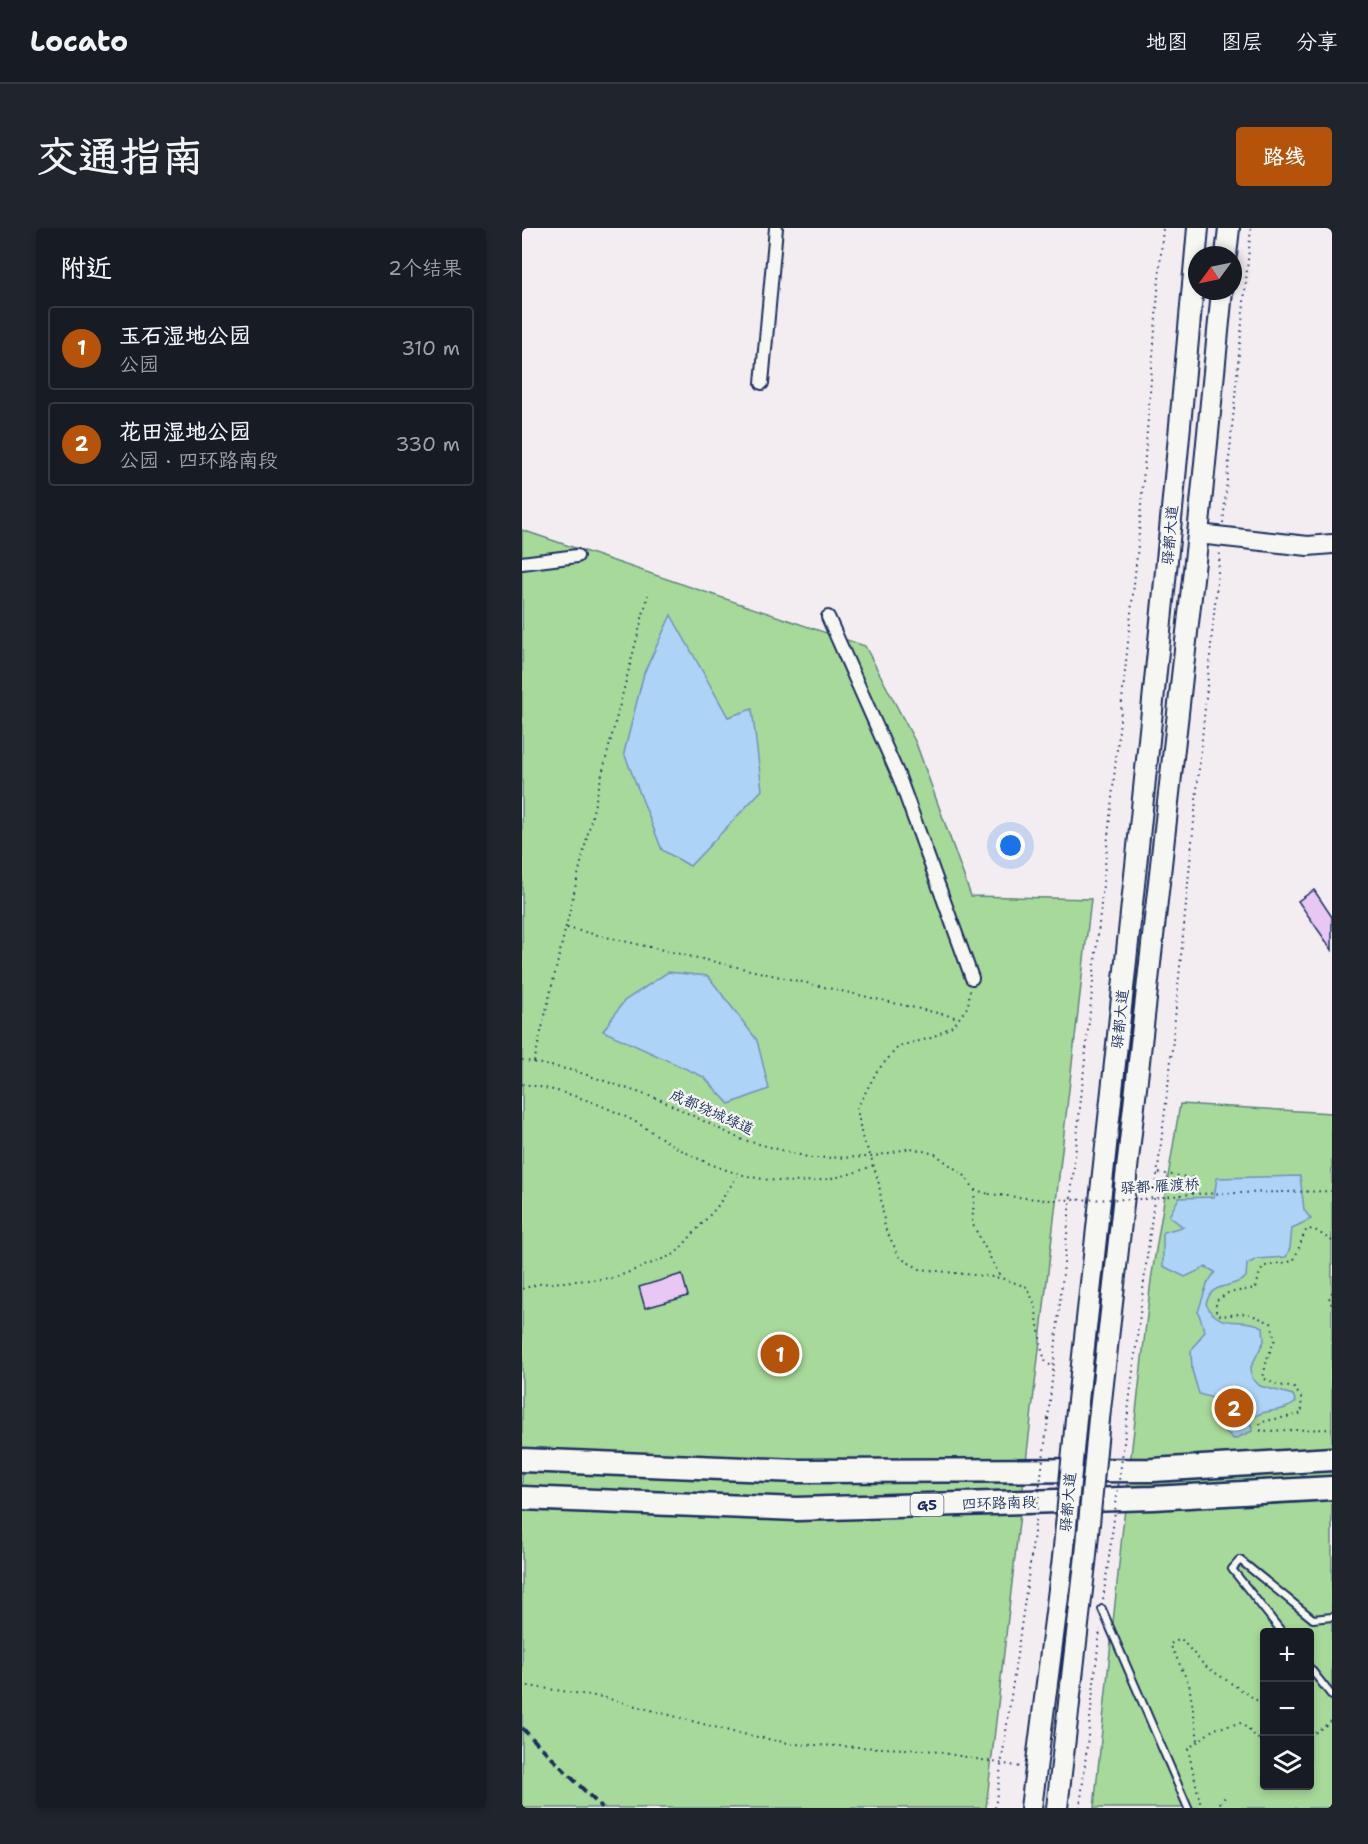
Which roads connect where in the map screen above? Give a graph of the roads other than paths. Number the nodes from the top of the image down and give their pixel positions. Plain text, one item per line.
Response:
1 (776, 228) edge
2 (1198, 228) edge
3 (1229, 228) edge
4 (1227, 246) edge
5 (1221, 300) edge
6 (762, 383) dead end
7 (1198, 534) junction
8 (1332, 544) edge
9 (577, 556) dead end
10 (522, 563) edge
11 (828, 617) dead end
12 (972, 978) road end
13 (1332, 1459) edge
14 (522, 1460) edge
15 (1332, 1488) edge
16 (522, 1498) edge
17 (1102, 1609) road end
18 (1332, 1617) edge
19 (1279, 1628) edge
20 (1314, 1673) edge
21 (1332, 1696) edge
22 (1030, 1808) edge
23 (1057, 1808) edge
24 (1188, 1808) edge

1 - 6 street
2 - 22 main road, 驿都大道, bridge
3 - 4 main road
5 - 7 main road, 驿都大道
7 - 8 street
7 - 23 main road, 驿都大道, bridge
9 - 10 street
11 - 12 street
13 - 14 highway, 四环路南段
15 - 16 highway, 四环路南段 / G5
17 - 24 lane
18 - 19 lane
20 - 21 lane

